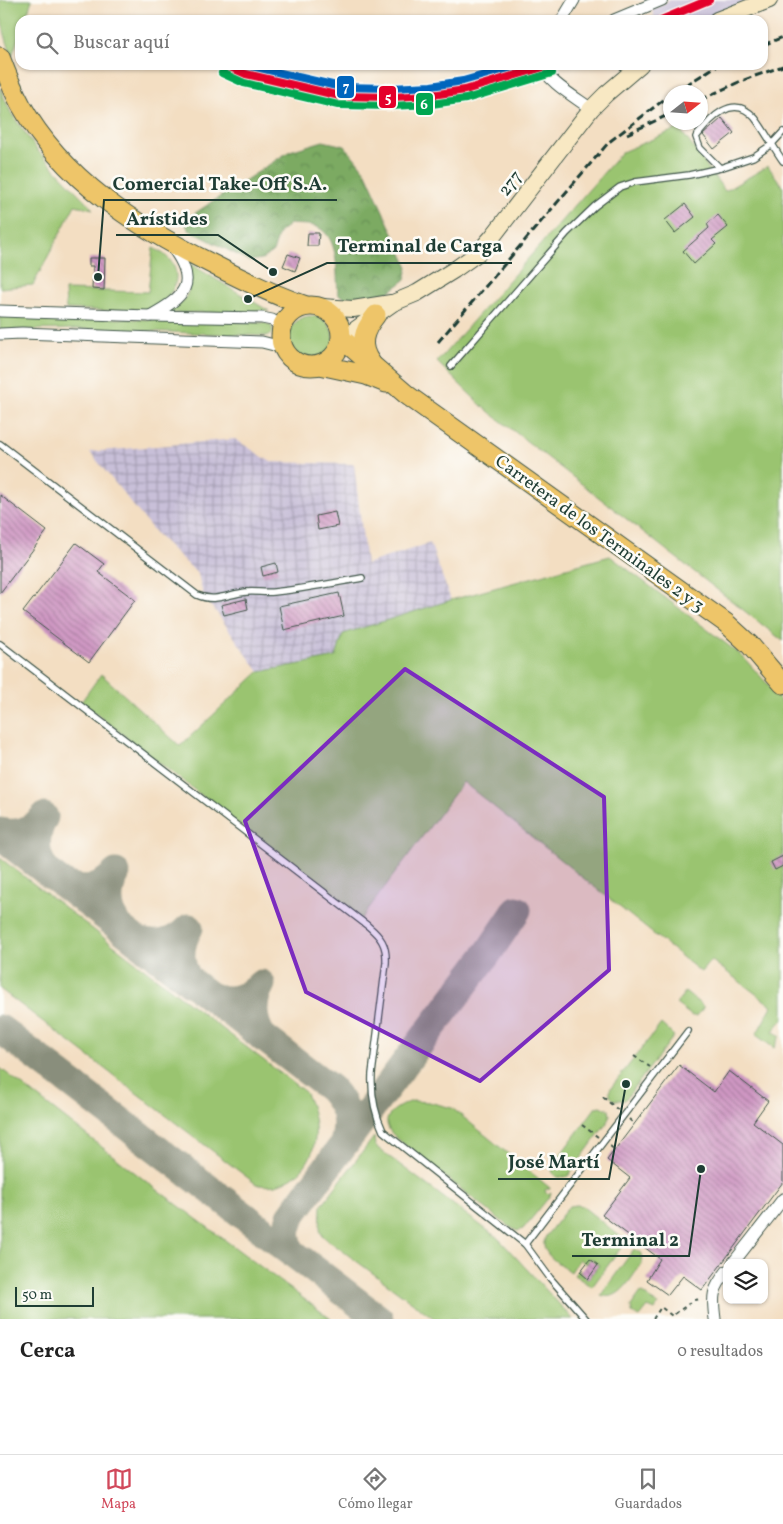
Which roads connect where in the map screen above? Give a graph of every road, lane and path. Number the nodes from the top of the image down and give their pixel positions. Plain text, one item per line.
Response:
1 (574, 0) edge
2 (662, 0) edge
3 (769, 0) edge
4 (565, 15) edge
5 (626, 15) edge
6 (731, 15) edge
7 (0, 57) edge
8 (544, 70) edge
9 (634, 70) edge
10 (592, 109) junction
11 (783, 132) edge
12 (771, 145) junction
13 (783, 161) edge
14 (720, 168) junction
15 (170, 244) junction
16 (223, 270) junction
17 (393, 303) junction
18 (314, 306) junction
19 (0, 311) edge
20 (376, 315) junction
21 (149, 316) junction
22 (283, 324) junction
23 (0, 334) edge
24 (342, 340) junction
25 (282, 347) junction
26 (320, 365) junction
27 (450, 366) dead end
28 (375, 368) junction
29 (407, 395) junction
30 (0, 444) edge
31 (362, 578) dead end
32 (0, 644) edge
33 (783, 684) edge
34 (688, 1031) dead end
35 (783, 1199) edge
36 (524, 1244) junction
37 (736, 1259) edge
38 (723, 1276) edge
39 (702, 1299) dead end
40 (586, 1319) edge
41 (653, 1319) edge
42 (715, 1319) edge

1 - 4 street
2 - 5 street
3 - 6 street
7 - 15 main road
8 - 10 street
9 - 10 street, 277
10 - 17 street, 277
11 - 12 lane
12 - 13 lane
12 - 14 lane
12 - 14 lane
14 - 27 lane
15 - 16 main road
15 - 21 street
16 - 18 main road
16 - 22 main road
17 - 18 street, 277
17 - 20 street, 277
18 - 22 main road
18 - 24 main road
19 - 21 street
20 - 24 street, 277
20 - 28 main road
21 - 22 street
22 - 25 main road
23 - 25 street
24 - 26 main road
24 - 28 main road, Carretera de los Terminales 2 y 3
25 - 26 main road
26 - 29 main road, Carretera de los Terminales 2 y 3
28 - 29 main road, Carretera de los Terminales 2 y 3
29 - 33 main road, Carretera de los Terminales 2 y 3
30 - 31 lane
32 - 36 lane
34 - 36 lane
35 - 37 street
36 - 40 lane
38 - 42 street
39 - 41 path

